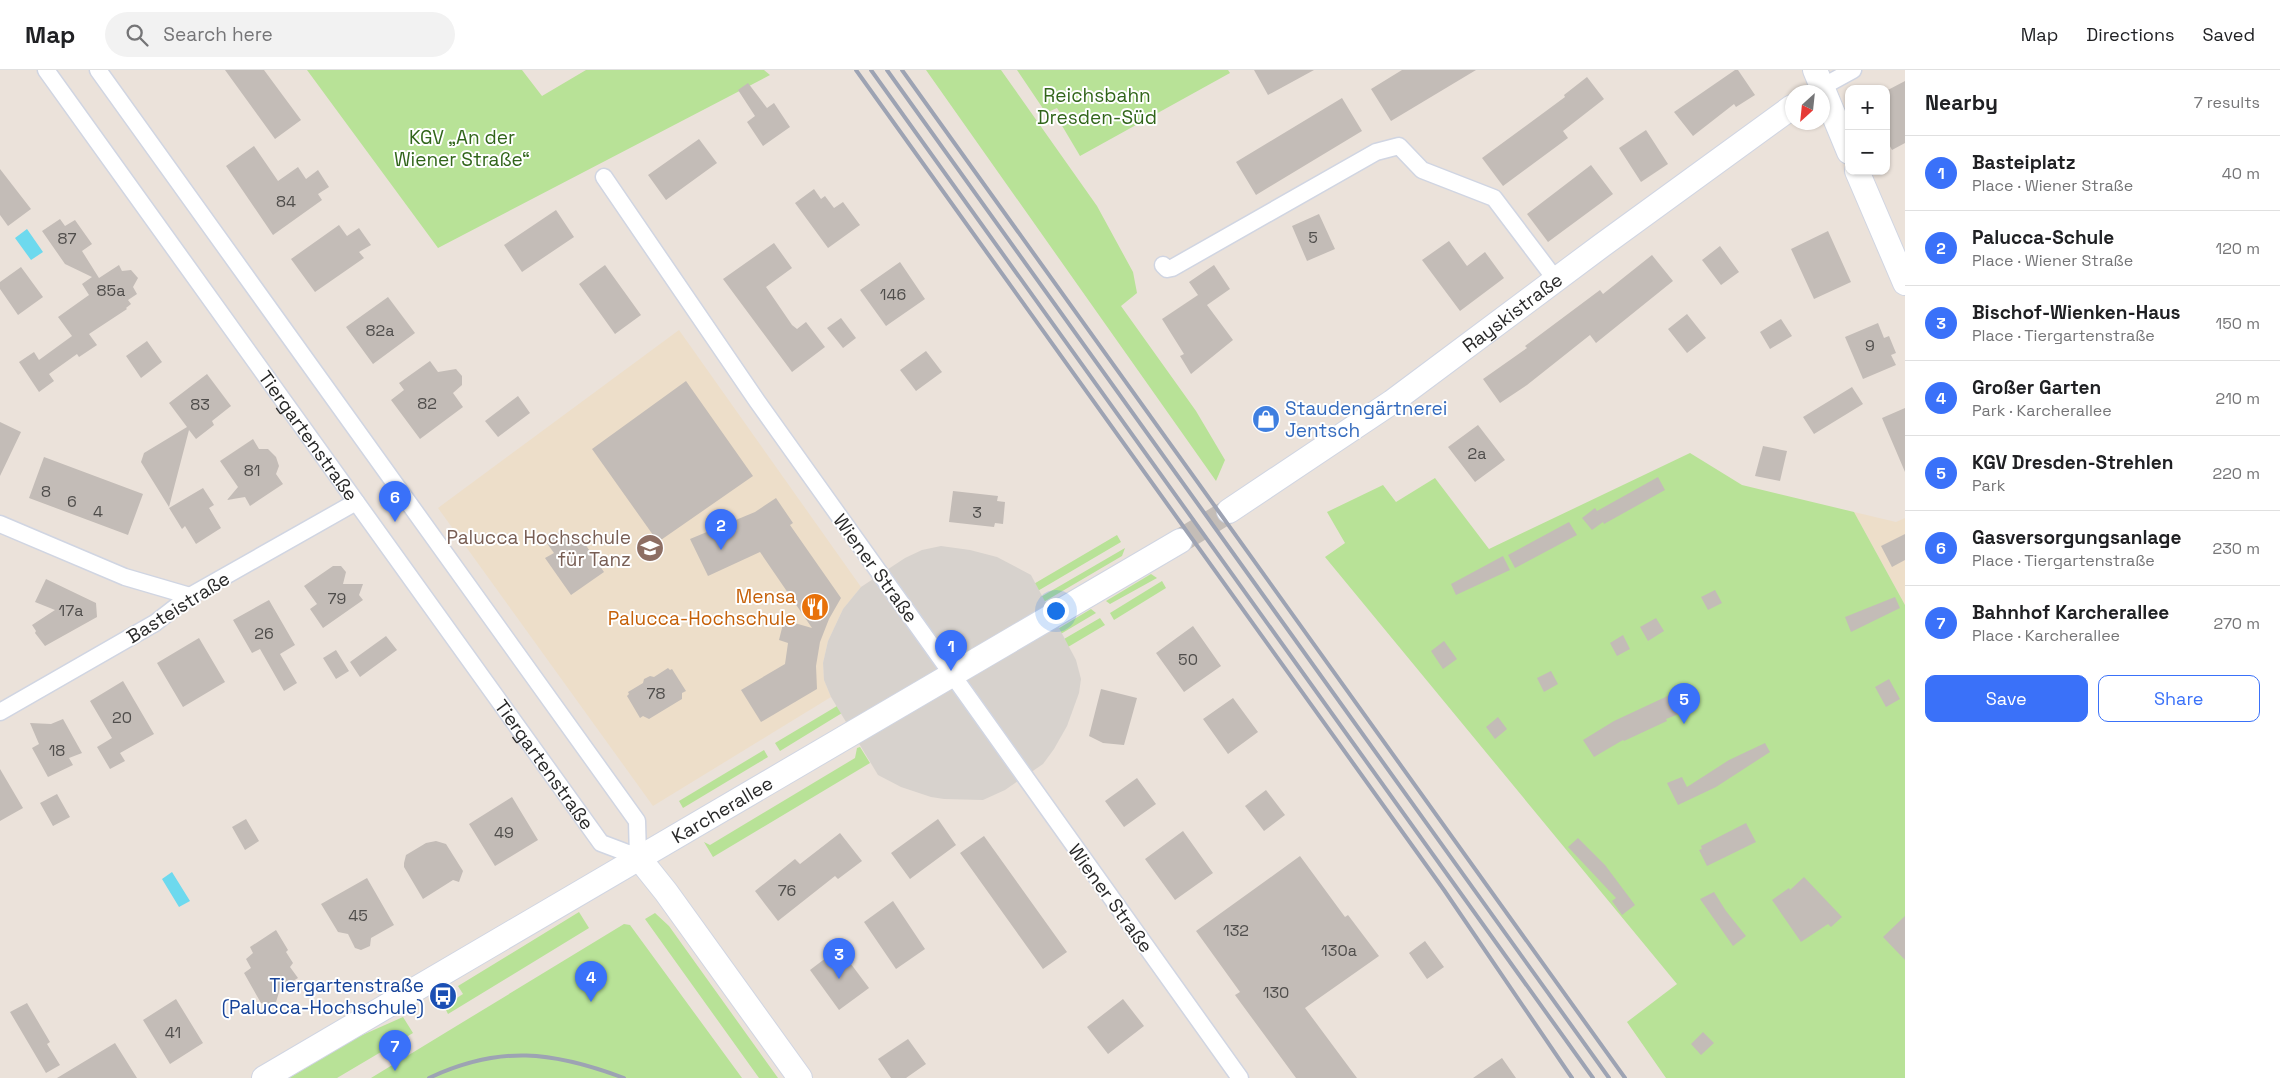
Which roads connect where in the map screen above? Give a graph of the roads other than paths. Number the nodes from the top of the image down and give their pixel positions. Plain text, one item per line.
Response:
1 (46, 70) edge
2 (98, 70) edge
3 (1853, 70) edge
4 (1817, 83) edge
5 (1785, 112) edge
6 (1845, 143) edge
7 (1859, 175) edge
8 (604, 177) dead end
9 (1163, 265) dead end
10 (1556, 280) junction
11 (1905, 283) edge
12 (356, 502) junction
13 (1229, 511) tunnel mouth
14 (0, 524) edge
15 (1180, 540) tunnel mouth
16 (190, 596) junction
17 (952, 674) junction
18 (0, 712) edge
19 (638, 857) junction
20 (264, 1078) edge
21 (800, 1078) edge
22 (1240, 1078) edge

1 - 12 street, Tiergartenstraße
2 - 19 street
3 - 4 street
4 - 6 street
5 - 10 street, Rayskistraße
7 - 11 street
8 - 17 street, Wiener Straße
9 - 10 street
10 - 13 street, Rayskistraße
12 - 16 street, Basteistraße
12 - 19 street, Tiergartenstraße
14 - 16 street
15 - 17 street, Karcherallee
16 - 18 street, Basteistraße
17 - 19 street, Karcherallee
17 - 22 street, Wiener Straße
19 - 20 street, Karcherallee
19 - 21 street

